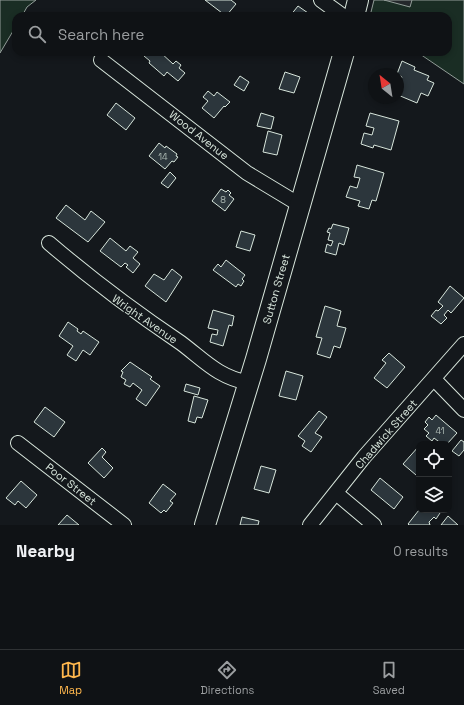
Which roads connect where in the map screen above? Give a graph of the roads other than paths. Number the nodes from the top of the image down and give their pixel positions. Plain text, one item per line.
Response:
1 (321, 0) edge
2 (358, 0) edge
3 (338, 12) edge
4 (355, 12) edge
5 (343, 56) edge
6 (101, 60) dead end
7 (300, 205) junction
8 (49, 243) dead end
9 (464, 344) edge
10 (434, 379) junction
11 (248, 383) junction
12 (464, 410) edge
13 (18, 443) dead end
14 (336, 493) junction
15 (124, 525) edge
16 (205, 525) edge
17 (310, 525) edge
18 (374, 525) edge

1 - 3 street
2 - 4 highway
5 - 7 highway, Sutton Street
6 - 7 street, Wood Avenue
7 - 11 highway, Sutton Street
8 - 11 street, Wright Avenue
9 - 10 street, Chadwick Street
10 - 12 street
10 - 14 street, Chadwick Street
11 - 16 highway, Sutton Street
13 - 15 street, Poor Street
14 - 17 street, Chadwick Street
14 - 18 street

